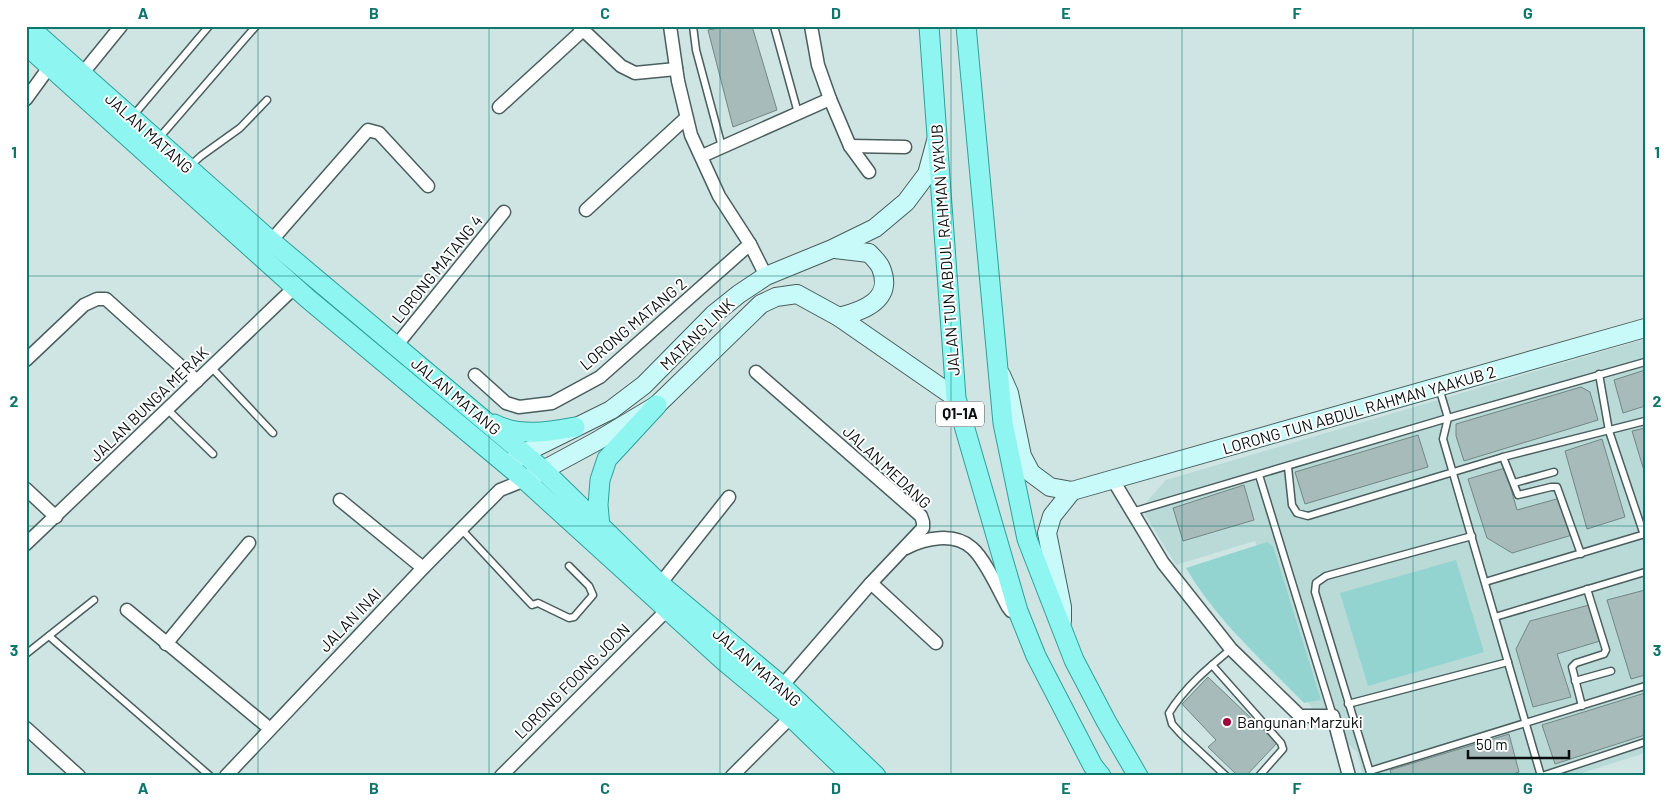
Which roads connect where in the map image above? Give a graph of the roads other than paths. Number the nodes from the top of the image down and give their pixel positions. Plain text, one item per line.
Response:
1 (28, 26) edge
2 (120, 26) edge
3 (210, 26) edge
4 (256, 26) edge
5 (670, 26) edge
6 (693, 26) edge
7 (774, 26) edge
8 (810, 26) edge
9 (928, 26) edge
10 (966, 26) edge
11 (581, 28) edge
12 (26, 46) edge
13 (50, 66) junction
14 (676, 69) junction
15 (82, 74) junction
16 (26, 99) edge
17 (830, 99) junction
18 (268, 100) dead end
19 (499, 107) dead end
20 (798, 113) junction
21 (132, 118) junction
22 (686, 118) junction
23 (937, 137) junction
24 (157, 141) junction
25 (850, 146) junction
26 (722, 147) junction
27 (905, 147) dead end
28 (702, 156) junction
29 (188, 168) junction
30 (869, 172) dead end
31 (428, 186) dead end
32 (586, 210) dead end
33 (504, 212) dead end
34 (271, 241) junction
35 (750, 244) junction
36 (832, 249) junction
37 (766, 276) junction
38 (294, 288) junction
39 (839, 317) junction
40 (1645, 328) edge
41 (396, 346) junction
42 (26, 360) edge
43 (1645, 362) edge
44 (997, 364) junction
45 (211, 367) junction
46 (756, 372) dead end
47 (1599, 374) junction
48 (475, 375) dead end
49 (197, 381) junction
50 (1439, 387) junction
51 (956, 398) junction
52 (657, 406) junction
53 (167, 409) junction
54 (480, 416) junction
55 (1448, 418) junction
56 (1645, 422) edge
57 (575, 427) junction
58 (1609, 431) junction
59 (273, 433) dead end
60 (524, 453) junction
61 (213, 454) dead end
62 (1503, 457) junction
63 (508, 466) junction
64 (1288, 467) junction
65 (542, 469) junction
66 (1554, 472) dead end
67 (1453, 473) junction
68 (1259, 475) junction
69 (525, 480) junction
70 (1113, 480) junction
71 (1514, 483) junction
72 (26, 489) edge
73 (500, 490) junction
74 (1072, 492) junction
75 (729, 497) dead end
76 (340, 500) dead end
77 (1132, 512) junction
78 (56, 517) junction
79 (600, 527) junction
80 (462, 530) junction
81 (1644, 534) edge
82 (1472, 536) junction
83 (249, 543) dead end
84 (26, 544) edge
85 (897, 553) junction
86 (1581, 554) junction
87 (569, 566) dead end
88 (423, 568) junction
89 (1645, 572) edge
90 (1485, 582) junction
91 (871, 583) junction
92 (660, 584) junction
93 (1588, 589) junction
94 (94, 600) dead end
95 (127, 610) dead end
96 (667, 610) junction
97 (1018, 612) junction
98 (1495, 617) junction
99 (1062, 632) junction
100 (49, 636) junction
101 (166, 644) junction
102 (936, 644) dead end
103 (1231, 649) junction
104 (26, 654) edge
105 (1508, 662) junction
106 (1212, 665) junction
107 (1611, 671) dead end
108 (1575, 681) junction
109 (782, 686) junction
110 (1645, 686) edge
111 (1348, 704) junction
112 (1582, 706) junction
113 (1333, 716) junction
114 (791, 717) junction
115 (1524, 723) junction
116 (270, 728) junction
117 (28, 734) edge
118 (1645, 742) edge
119 (1371, 773) edge
120 (79, 776) edge
121 (210, 776) edge
122 (226, 776) edge
123 (501, 776) edge
124 (732, 776) edge
125 (852, 776) edge
126 (876, 776) edge
127 (1101, 776) edge
128 (1138, 776) edge
129 (1226, 776) edge
130 (1259, 776) edge
131 (1349, 776) edge
132 (1541, 776) edge

1 - 15 main road, JALAN MATANG
2 - 15 street
3 - 21 lane
4 - 24 lane
5 - 14 street
6 - 26 lane
7 - 20 lane
8 - 17 street
9 - 23 main road, JALAN TUN ABDUL RAHMAN YA'KUB / Q1-1A
10 - 44 main road
11 - 14 street
11 - 19 street
12 - 13 main road, JALAN MATANG
13 - 16 street
13 - 38 main road, JALAN MATANG
14 - 22 street
15 - 21 main road, JALAN MATANG
17 - 20 street
17 - 25 street
18 - 29 lane
20 - 26 street
21 - 24 main road, JALAN MATANG
22 - 28 street
22 - 32 street
23 - 36 street, MATANG LINK
23 - 51 main road, JALAN TUN ABDUL RAHMAN YA'KUB / Q1-1A
24 - 29 main road, JALAN MATANG
25 - 27 street
25 - 30 street
26 - 28 street
28 - 35 street
29 - 34 main road, JALAN MATANG
31 - 34 street
33 - 41 street, LORONG MATANG 4
34 - 41 main road, JALAN MATANG
35 - 37 street
35 - 48 street, LORONG MATANG 2
36 - 37 street, MATANG LINK
36 - 39 street
37 - 57 street, MATANG LINK
38 - 45 street, JALAN BUNGA MERAK
38 - 63 main road, JALAN MATANG
39 - 51 street, MATANG LINK
39 - 52 street, MATANG LINK
40 - 50 street, LORONG TUN ABDUL RAHMAN YAAKUB 2
41 - 54 main road, JALAN MATANG
42 - 49 street
43 - 47 lane
44 - 74 street
44 - 99 main road
45 - 49 street, JALAN BUNGA MERAK
45 - 59 lane
46 - 85 street, JALAN MEDANG
47 - 55 lane
47 - 58 lane
49 - 53 street, JALAN BUNGA MERAK
50 - 55 lane
50 - 70 street, LORONG TUN ABDUL RAHMAN YAAKUB 2
51 - 97 main road, JALAN TUN ABDUL RAHMAN YA'KUB / Q1-1A
52 - 65 street, MATANG LINK
52 - 79 main road
53 - 61 lane
53 - 78 street, JALAN BUNGA MERAK
54 - 57 main road
54 - 60 main road, JALAN MATANG
55 - 64 lane
55 - 67 lane
56 - 58 lane
57 - 60 street, MATANG LINK
58 - 62 lane
58 - 81 lane
60 - 63 street, MATANG LINK
60 - 65 main road, JALAN MATANG
62 - 67 lane
62 - 71 lane
63 - 69 main road, JALAN MATANG
63 - 73 street
64 - 67 lane
64 - 68 lane
65 - 69 street, MATANG LINK
65 - 79 main road, JALAN MATANG
66 - 71 lane
67 - 82 lane
68 - 77 lane
68 - 113 lane
69 - 73 street
69 - 96 main road, JALAN MATANG
70 - 74 street, LORONG TUN ABDUL RAHMAN YAAKUB 2
70 - 77 street
71 - 86 lane
72 - 78 street
73 - 80 street, JALAN INAI
74 - 99 street
75 - 92 street
76 - 88 street
77 - 103 street
78 - 84 street, JALAN BUNGA MERAK
79 - 92 main road, JALAN MATANG
80 - 87 lane
80 - 88 street, JALAN INAI
81 - 86 lane
82 - 90 lane
82 - 111 lane
83 - 101 street
85 - 91 street, JALAN MEDANG
85 - 97 street
86 - 90 lane
88 - 116 street, JALAN INAI
89 - 93 lane
90 - 98 lane
91 - 102 street
91 - 109 street, JALAN MEDANG
92 - 109 main road, JALAN MATANG
93 - 98 lane
93 - 108 lane
94 - 100 lane
95 - 101 street
96 - 114 main road, JALAN MATANG
96 - 123 street, LORONG FOONG JOON
97 - 127 main road, JALAN TUN ABDUL RAHMAN YA'KUB / Q1-1A
98 - 105 lane
99 - 128 main road
100 - 104 lane
100 - 121 lane
101 - 116 street
103 - 106 lane
103 - 113 street
105 - 111 lane
105 - 115 lane
106 - 129 lane
106 - 130 lane
107 - 108 lane
108 - 112 lane
109 - 126 main road, JALAN MATANG
110 - 112 lane
111 - 119 lane
112 - 115 lane
113 - 131 street
114 - 124 street
114 - 125 main road, JALAN MATANG
115 - 119 lane
115 - 132 lane
116 - 122 street, JALAN INAI
117 - 120 street
118 - 132 lane

